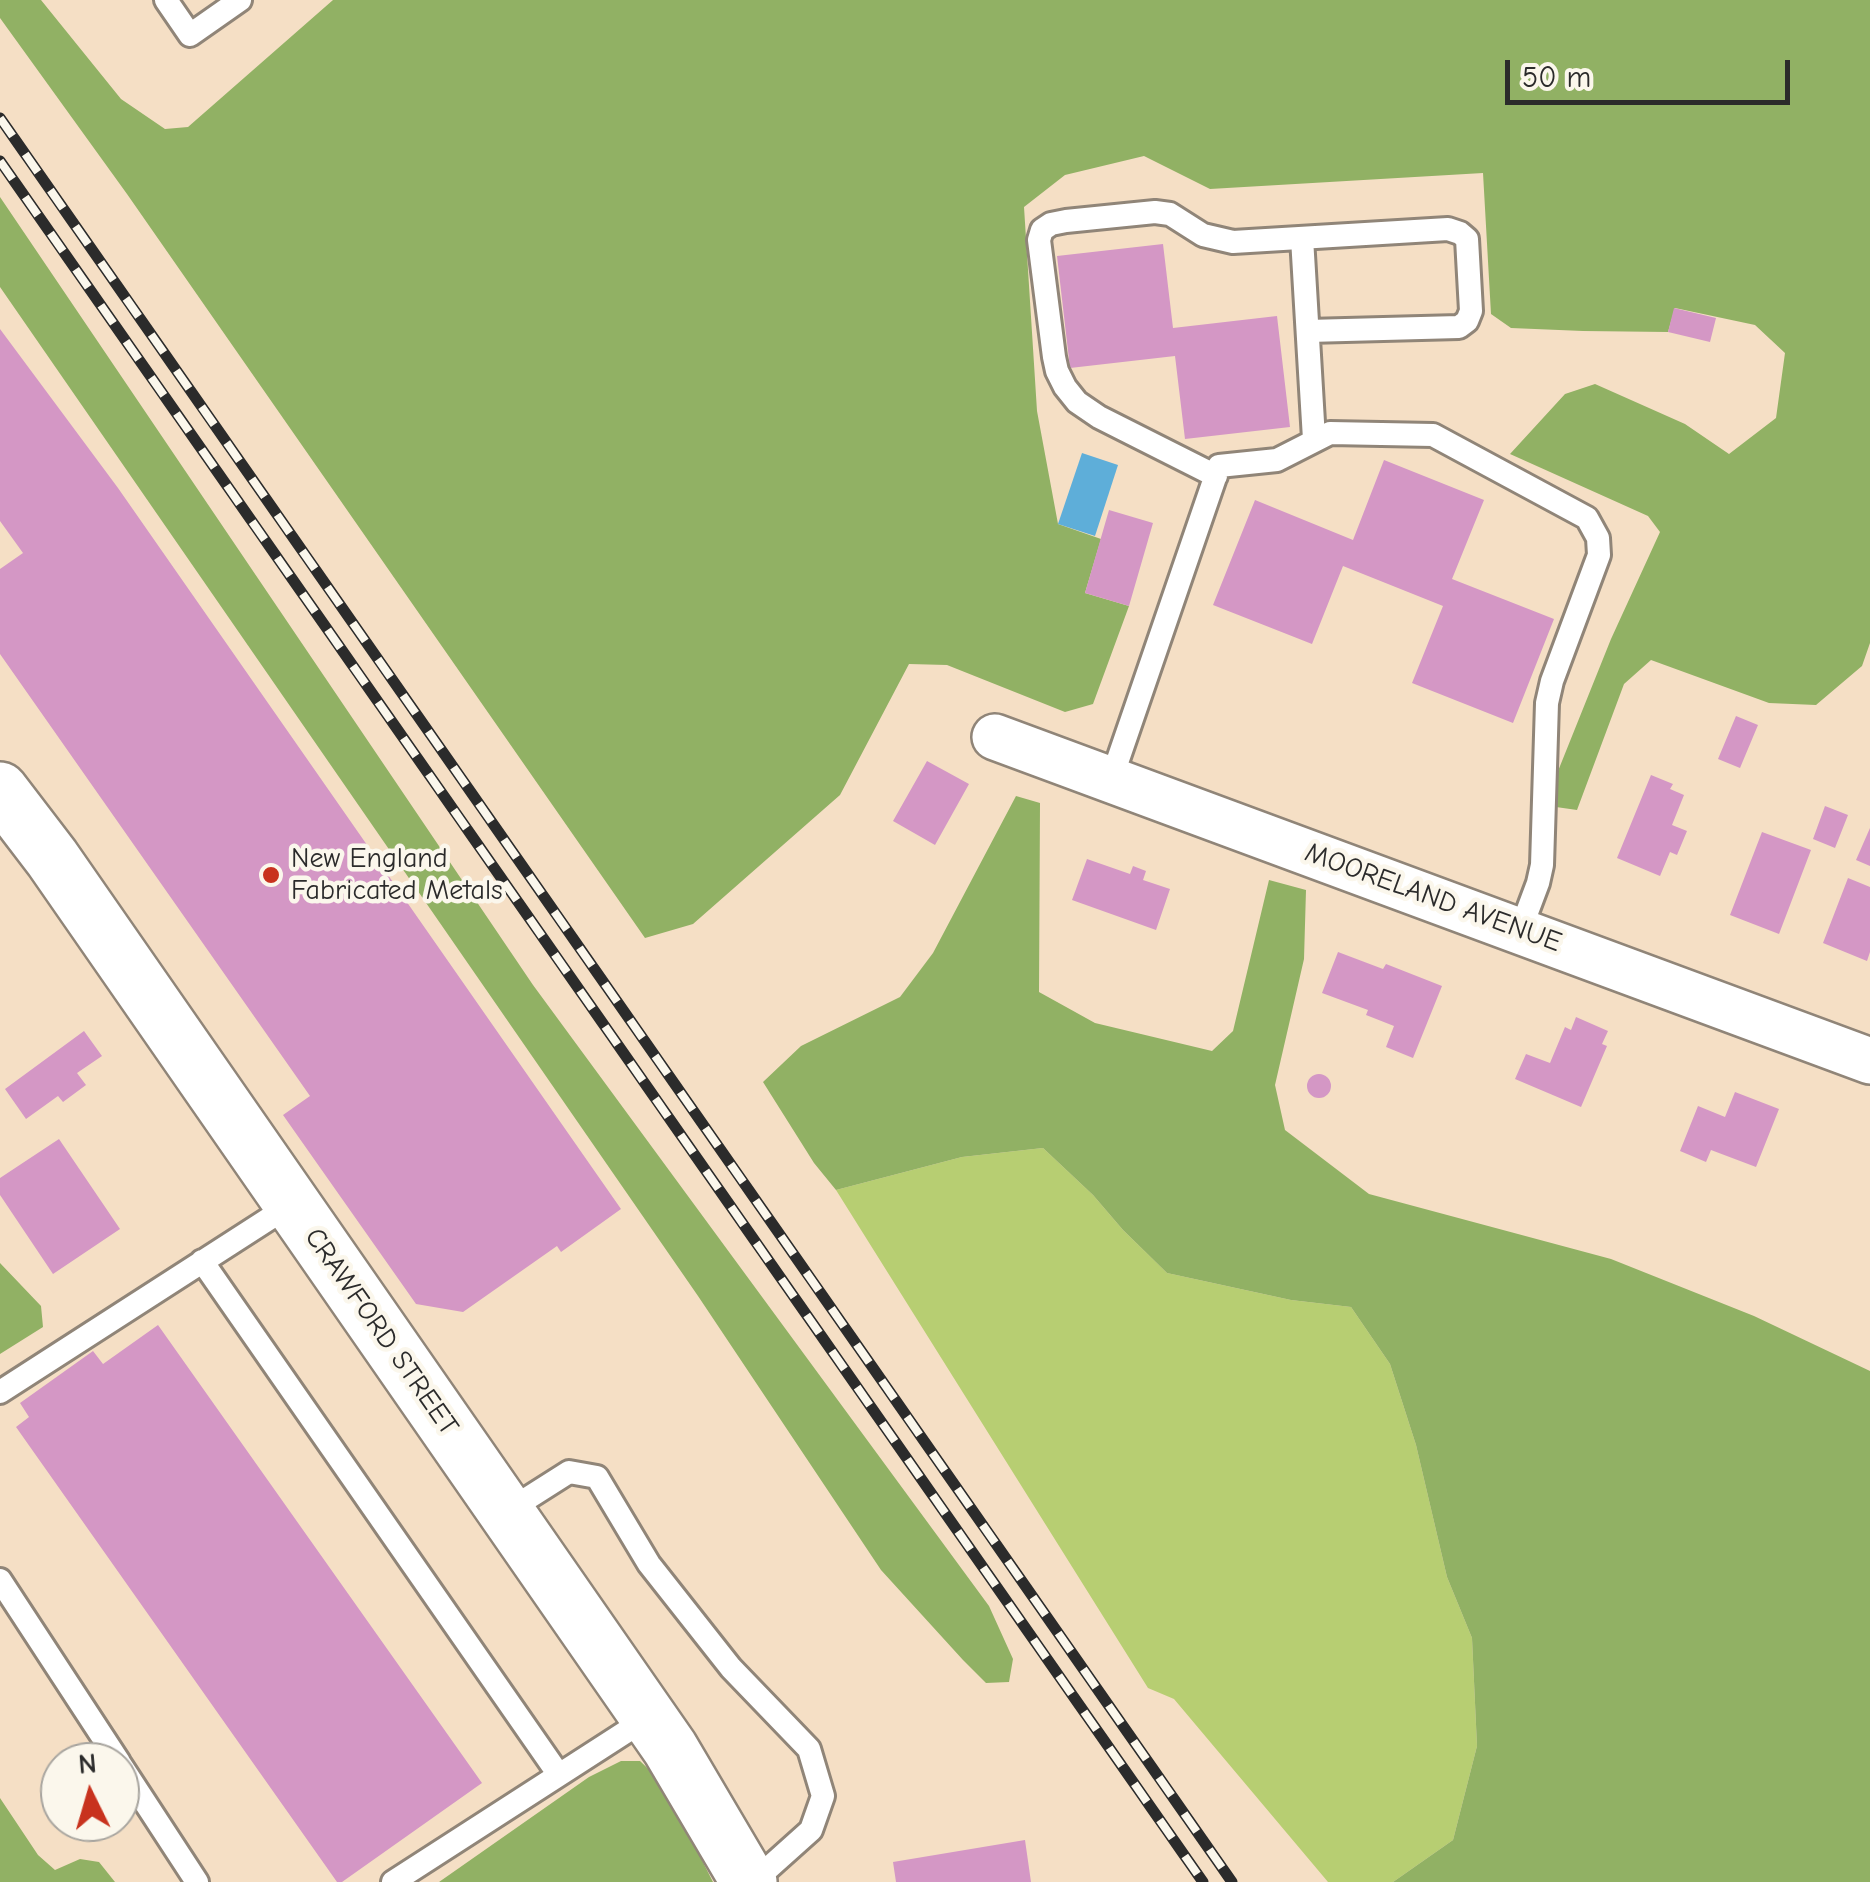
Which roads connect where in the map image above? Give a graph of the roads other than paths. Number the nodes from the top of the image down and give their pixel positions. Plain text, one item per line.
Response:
1 (166, 0) edge
2 (240, 0) edge
3 (1302, 238) junction
4 (1308, 331) junction
5 (1314, 439) junction
6 (1216, 476) junction
7 (995, 737) dead end
8 (1111, 780) junction
9 (0, 790) edge
10 (1520, 931) junction
11 (1870, 1061) edge
12 (292, 1204) junction
13 (202, 1261) junction
14 (0, 1392) edge
15 (506, 1512) junction
16 (0, 1580) edge
17 (649, 1717) junction
18 (105, 1742) edge
19 (559, 1775) junction
20 (140, 1795) edge
21 (197, 1882) edge
22 (393, 1882) edge
23 (751, 1882) edge

1 - 2 lane
3 - 4 lane
3 - 4 lane
3 - 6 lane
4 - 5 lane
5 - 6 lane
5 - 10 lane
6 - 8 lane
7 - 8 street, MOORELAND AVENUE
8 - 10 street, MOORELAND AVENUE
9 - 12 main road, CRAWFORD STREET
10 - 11 street, MOORELAND AVENUE
12 - 13 lane
12 - 15 main road, CRAWFORD STREET
13 - 14 lane
13 - 19 lane
15 - 17 main road, CRAWFORD STREET
15 - 23 lane
16 - 18 lane
17 - 19 lane
17 - 23 main road, CRAWFORD STREET
19 - 22 lane
20 - 21 lane

